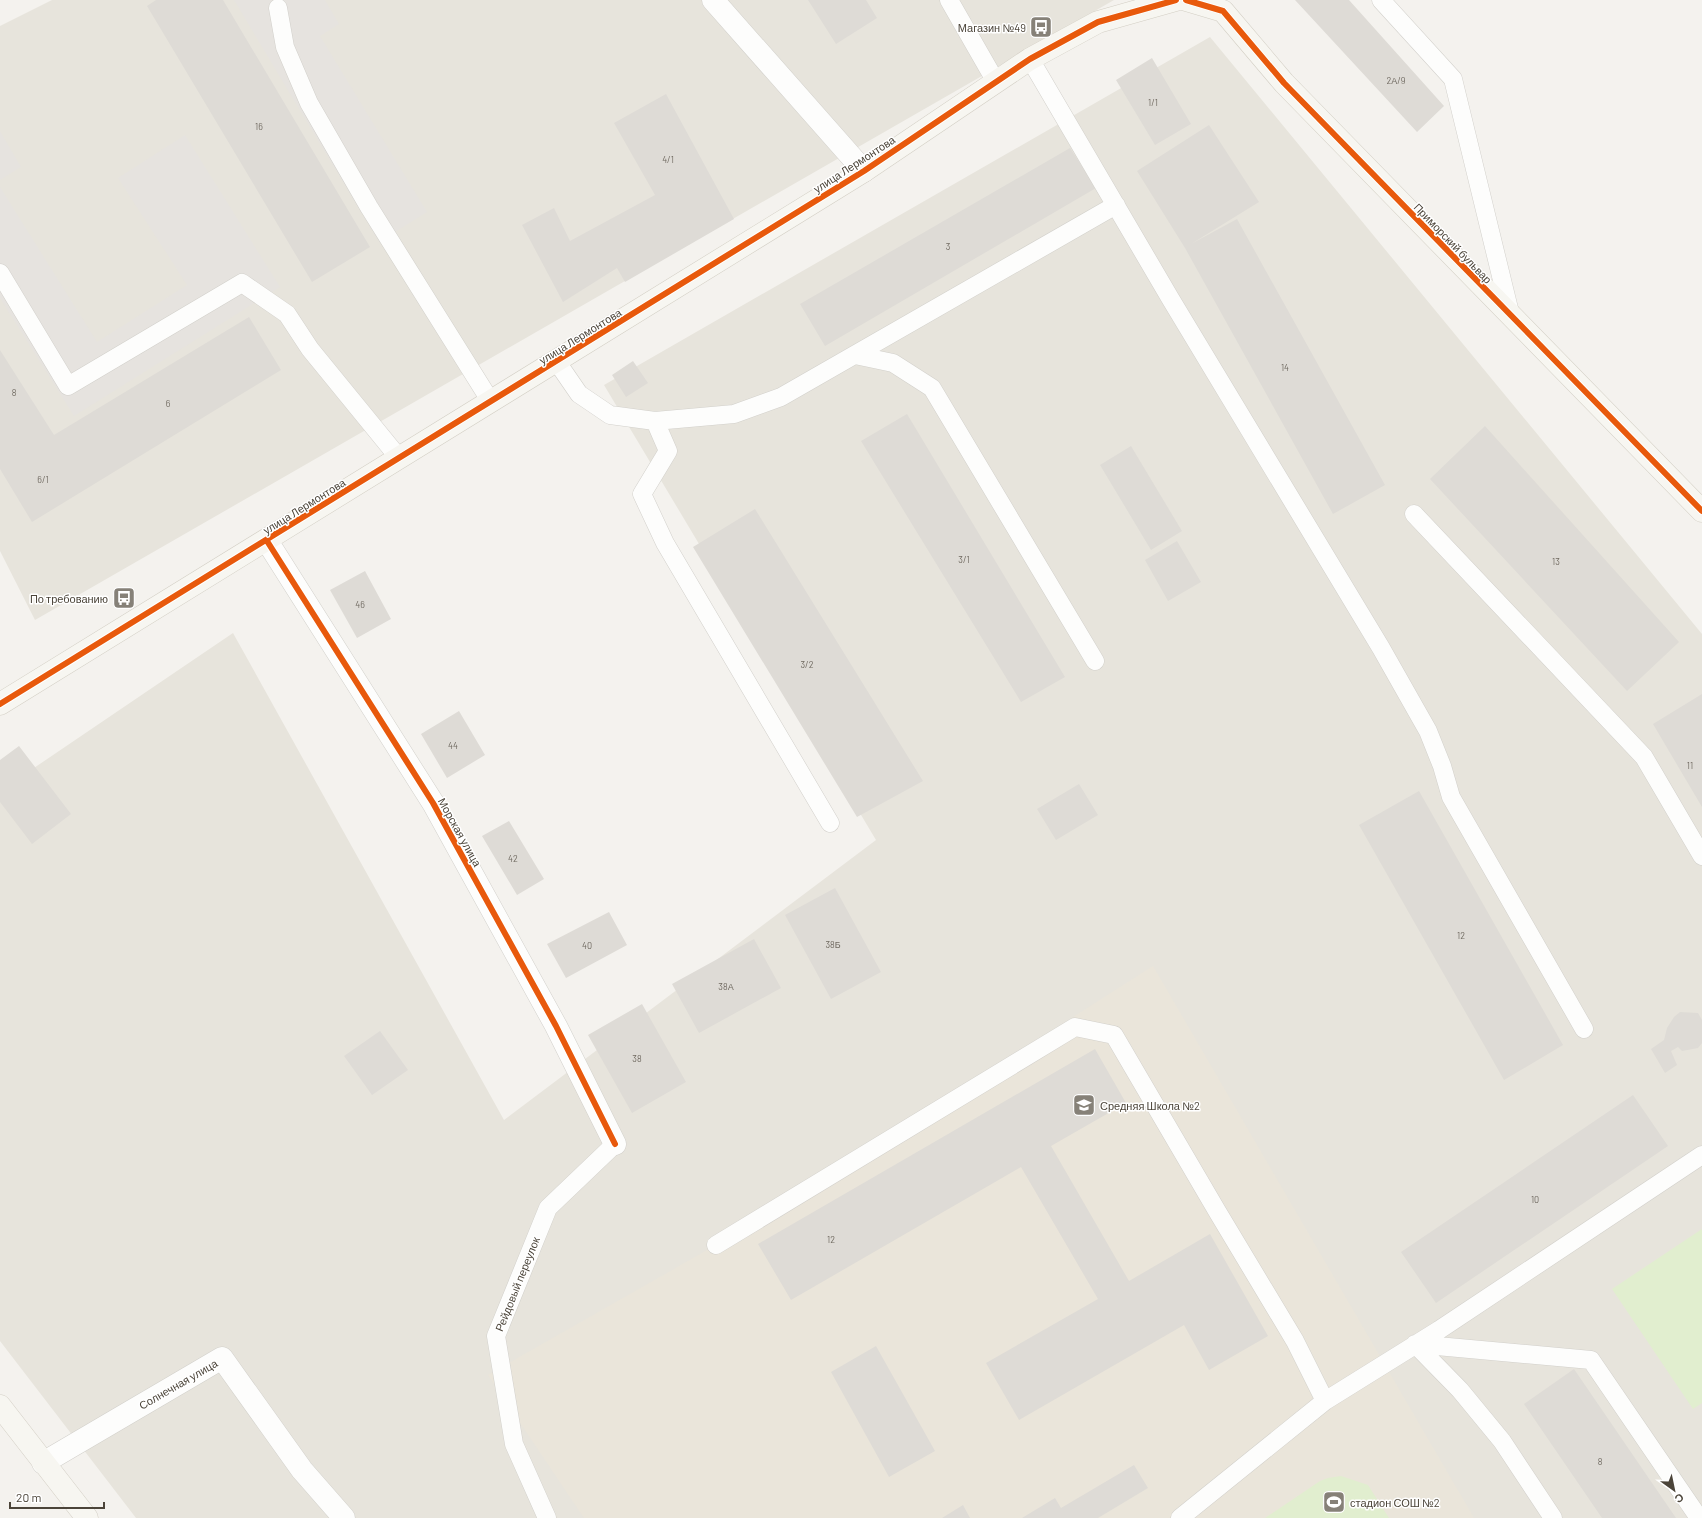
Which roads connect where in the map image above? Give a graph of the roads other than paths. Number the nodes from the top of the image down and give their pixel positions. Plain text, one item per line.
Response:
1 (713, 0) edge
2 (949, 0) edge
3 (1176, 0) edge
4 (1186, 0) edge
5 (1381, 0) edge
6 (278, 8) dead end
7 (1030, 59) junction
8 (996, 82) junction
9 (864, 171) junction
10 (1116, 206) junction
11 (0, 273) edge
12 (1511, 317) junction
13 (855, 355) junction
14 (556, 362) junction
15 (491, 402) junction
16 (655, 421) junction
17 (399, 458) junction
18 (1702, 511) edge
19 (1414, 514) dead end
20 (267, 541) junction
21 (1095, 661) dead end
22 (0, 704) edge
23 (830, 823) dead end
24 (1702, 856) edge
25 (1584, 1029) dead end
26 (615, 1144) joint
27 (1702, 1155) edge
28 (716, 1245) dead end
29 (1415, 1344) junction
30 (1325, 1401) junction
31 (0, 1406) edge
32 (43, 1463) junction
33 (87, 1518) edge
34 (344, 1518) edge
35 (547, 1518) edge
36 (1180, 1518) edge
37 (1552, 1518) edge
38 (1699, 1518) edge

1 - 9 street
2 - 8 lane
3 - 7 street, улица Лермонтова
4 - 12 street, Приморский бульвар
5 - 12 lane
6 - 15 lane
7 - 8 street, улица Лермонтова
7 - 10 lane
8 - 9 street, улица Лермонтова
9 - 14 street, улица Лермонтова
10 - 13 lane
10 - 25 lane
11 - 17 lane
12 - 18 street, Приморский бульвар
13 - 16 lane
13 - 21 lane
14 - 15 street, улица Лермонтова
14 - 16 lane
15 - 17 street, улица Лермонтова
16 - 23 lane
17 - 20 street, улица Лермонтова
19 - 24 lane
20 - 22 street, улица Лермонтова
20 - 26 street, Морская улица
26 - 35 lane, Рейдовый переулок
27 - 29 lane
28 - 30 lane
29 - 30 lane
29 - 37 lane
29 - 38 lane
30 - 36 lane
31 - 32 street
32 - 33 street
32 - 34 street, Солнечная улица

